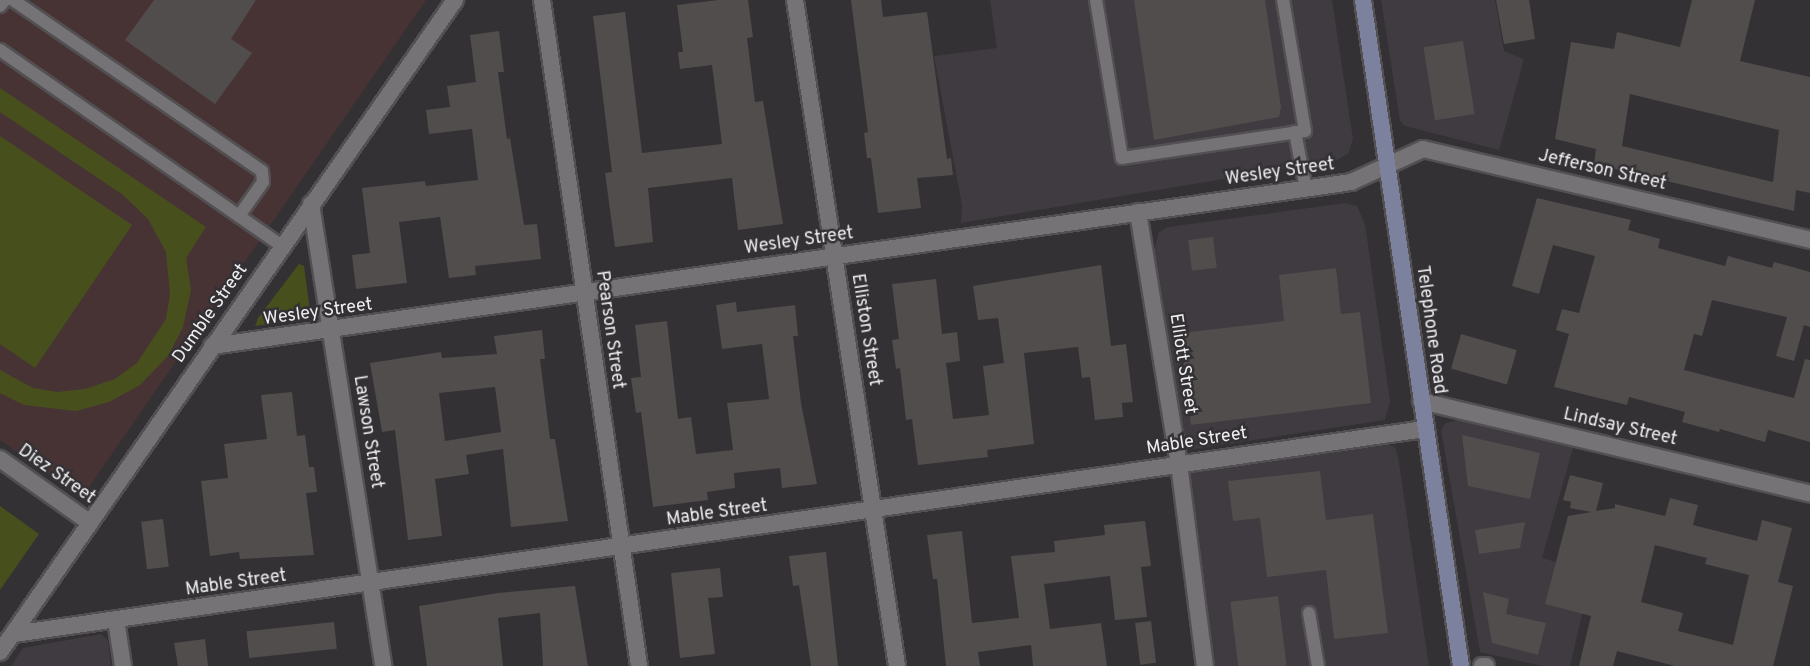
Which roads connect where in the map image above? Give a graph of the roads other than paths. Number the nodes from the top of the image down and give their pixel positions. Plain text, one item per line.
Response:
1 (5, 0) edge
2 (13, 0) edge
3 (455, 0) edge
4 (542, 0) edge
5 (795, 0) edge
6 (1096, 0) edge
7 (1283, 0) edge
8 (1363, 0) edge
9 (0, 6) edge
10 (0, 50) edge
11 (1295, 132) junction
12 (1388, 166) junction
13 (1306, 189) junction
14 (311, 204) junction
15 (1138, 212) junction
16 (239, 216) junction
17 (1810, 240) edge
18 (282, 246) junction
19 (834, 257) junction
20 (584, 292) junction
21 (331, 332) junction
22 (213, 346) junction
23 (1420, 401) junction
24 (1425, 429) junction
25 (0, 459) edge
26 (1179, 464) junction
27 (1810, 494) edge
28 (873, 511) junction
29 (89, 522) junction
30 (622, 547) junction
31 (372, 584) junction
32 (1309, 613) dead end
33 (116, 620) junction
34 (14, 634) junction
35 (0, 652) edge
36 (123, 666) edge
37 (383, 666) edge
38 (639, 666) edge
39 (897, 666) edge
40 (1205, 666) edge
41 (1318, 666) edge
42 (1461, 666) edge

1 - 9 lane
2 - 16 lane
3 - 14 street, Dumble Street
4 - 20 street, Pearson Street
5 - 19 street, Elliston Street
6 - 11 lane
7 - 11 lane
8 - 12 main road, Telephone Road
10 - 16 lane
11 - 13 lane
12 - 13 street, Wesley Street
12 - 17 street, Jefferson Street
12 - 23 main road, Telephone Road
13 - 15 street, Wesley Street
14 - 18 street, Dumble Street
14 - 21 street, Lawson Street
15 - 19 street, Wesley Street
15 - 26 street, Elliott Street
16 - 18 lane
18 - 22 street, Dumble Street
19 - 20 street, Wesley Street
19 - 28 street, Elliston Street
20 - 21 street, Wesley Street
20 - 30 street, Pearson Street
21 - 22 street, Wesley Street
21 - 31 street, Lawson Street
22 - 29 street, Dumble Street
23 - 24 main road, Telephone Road
23 - 27 street, Lindsay Street
24 - 26 street, Mable Street
24 - 42 main road, Telephone Road
25 - 29 street, Diez Street
26 - 28 street, Mable Street
26 - 40 street, Elliott Street
28 - 30 street, Mable Street
28 - 39 street, Elliston Street
29 - 34 street, Dumble Street
30 - 31 street, Mable Street
30 - 38 street, Pearson Street
31 - 33 street, Mable Street
31 - 37 street, Lawson Street
32 - 41 lane
33 - 34 street, Mable Street
33 - 36 street
34 - 35 street, Dumble Street

